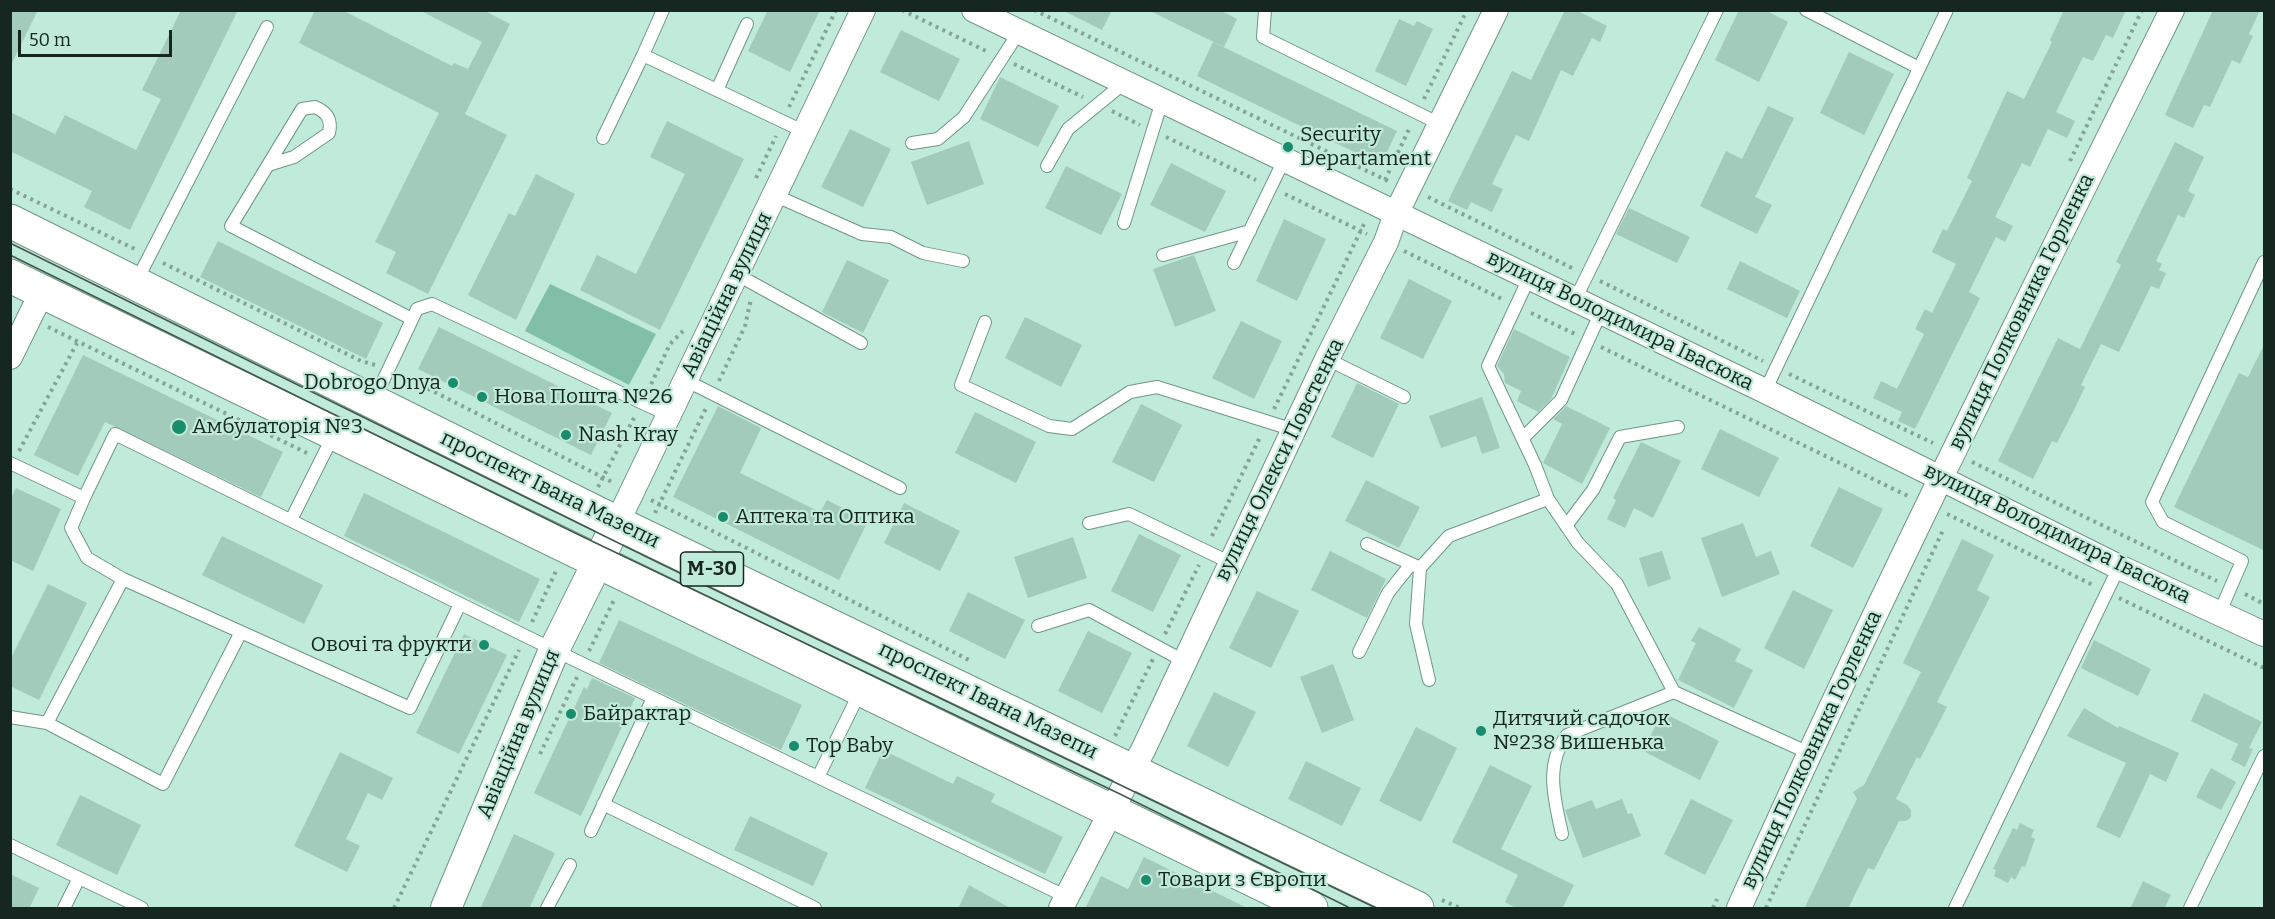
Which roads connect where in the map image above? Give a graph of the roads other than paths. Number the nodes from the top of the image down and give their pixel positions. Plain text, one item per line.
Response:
1 (663, 10) edge
2 (863, 10) edge
3 (974, 10) edge
4 (1496, 10) edge
5 (1717, 10) edge
6 (1806, 10) edge
7 (1947, 10) edge
8 (2172, 10) edge
9 (1264, 11) edge
10 (747, 24) dead end
11 (267, 27) dead end
12 (1019, 32) junction
13 (643, 55) junction
14 (1919, 68) junction
15 (1124, 83) junction
16 (717, 90) junction
17 (1162, 101) junction
18 (1440, 124) junction
19 (805, 132) junction
20 (603, 138) dead end
21 (912, 143) dead end
22 (1284, 160) junction
23 (268, 165) junction
24 (1047, 166) dead end
25 (774, 195) junction
26 (1396, 214) junction
27 (10, 221) edge
28 (1124, 223) dead end
29 (1250, 231) junction
30 (1163, 255) dead end
31 (963, 261) dead end
32 (2265, 262) edge
33 (1234, 263) dead end
34 (142, 269) junction
35 (10, 276) edge
36 (1529, 278) junction
37 (745, 279) junction
38 (42, 291) junction
39 (1575, 300) junction
40 (1601, 312) junction
41 (412, 319) junction
42 (985, 321) dead end
43 (861, 343) dead end
44 (10, 357) edge
45 (1327, 359) junction
46 (686, 380) junction
47 (1765, 391) junction
48 (1404, 397) dead end
49 (373, 402) junction
50 (668, 415) junction
51 (1678, 427) dead end
52 (1294, 430) junction
53 (334, 435) junction
54 (1523, 438) junction
55 (11, 463) edge
56 (1941, 477) junction
57 (900, 488) dead end
58 (84, 498) junction
59 (1548, 499) junction
60 (291, 520) junction
61 (1089, 523) dead end
62 (1566, 526) junction
63 (630, 530) junction
64 (1367, 544) dead end
65 (1230, 563) junction
66 (1416, 566) junction
67 (2119, 567) junction
68 (611, 569) junction
69 (123, 579) junction
70 (460, 604) junction
71 (2219, 614) junction
72 (1038, 626) dead end
73 (241, 632) junction
74 (2265, 634) edge
75 (554, 650) junction
76 (1359, 652) dead end
77 (1184, 661) junction
78 (1429, 680) dead end
79 (861, 691) junction
80 (1674, 692) junction
81 (653, 698) junction
82 (10, 717) edge
83 (47, 723) junction
84 (1809, 753) junction
85 (2265, 756) edge
86 (1138, 759) junction
87 (818, 777) junction
88 (603, 804) junction
89 (1110, 810) junction
90 (591, 831) dead end
91 (1562, 834) dead end
92 (10, 844) edge
93 (570, 865) dead end
94 (79, 878) junction
95 (1064, 903) edge
96 (1428, 903) edge
97 (64, 909) edge
98 (142, 909) edge
99 (446, 909) edge
100 (547, 909) edge
101 (815, 909) edge
102 (1311, 909) edge
103 (1739, 909) edge
104 (1954, 909) edge
105 (2190, 909) edge

1 - 13 lane
2 - 19 street, Авіаційна вулиця
3 - 12 street, вулиця Володимира Івасюка
4 - 18 street, вулиця Олекси Повстенка
5 - 39 lane
6 - 14 lane
7 - 14 lane
8 - 56 street, вулиця Полковника Горленка
9 - 18 lane
10 - 16 lane
11 - 34 lane
12 - 15 street, вулиця Володимира Івасюка
12 - 21 lane
13 - 16 lane
13 - 20 lane
14 - 47 lane
15 - 17 street, вулиця Володимира Івасюка
15 - 24 lane
16 - 19 lane
17 - 22 street, вулиця Володимира Івасюка
17 - 28 lane
18 - 26 street, вулиця Олекси Повстенка
19 - 25 street, Авіаційна вулиця
22 - 26 street, вулиця Володимира Івасюка
22 - 29 lane
23 - 23 lane
23 - 41 lane
25 - 31 lane
25 - 37 street, Авіаційна вулиця
26 - 36 street, вулиця Володимира Івасюка
26 - 45 street, вулиця Олекси Повстенка
27 - 34 highway, проспект Івана Мазепи / М-30
29 - 30 lane
29 - 33 lane
32 - 71 lane
34 - 49 highway, проспект Івана Мазепи / М-30
35 - 38 highway, М-30
36 - 39 street, вулиця Володимира Івасюка
36 - 54 lane
37 - 43 lane
37 - 46 street, Авіаційна вулиця
38 - 44 street
38 - 53 highway, М-30
39 - 40 street, вулиця Володимира Івасюка
40 - 47 street, вулиця Володимира Івасюка
40 - 54 lane
41 - 49 lane
41 - 50 lane
42 - 52 lane
45 - 48 lane
45 - 52 street, вулиця Олекси Повстенка
46 - 50 street, Авіаційна вулиця
46 - 57 lane
47 - 56 street, вулиця Володимира Івасюка
49 - 63 highway, проспект Івана Мазепи / М-30
50 - 63 street, Авіаційна вулиця
51 - 62 lane
52 - 65 street, вулиця Олекси Повстенка
53 - 60 lane
53 - 68 highway, М-30
54 - 59 lane
55 - 58 lane
56 - 67 street, вулиця Володимира Івасюка
56 - 84 street, вулиця Полковника Горленка
58 - 60 lane
58 - 69 lane
59 - 62 lane
59 - 66 lane
60 - 70 lane
61 - 65 lane
62 - 80 lane
63 - 68 street, Авіаційна вулиця
63 - 86 highway, проспект Івана Мазепи / М-30
64 - 66 lane
65 - 77 street, вулиця Олекси Повстенка
66 - 76 lane
66 - 78 lane
67 - 71 street, вулиця Володимира Івасюка
67 - 104 lane
68 - 75 street, Авіаційна вулиця
68 - 79 highway, М-30
69 - 73 lane
69 - 83 lane
70 - 73 lane
70 - 75 lane
71 - 74 street, вулиця Володимира Івасюка
72 - 77 lane
73 - 83 lane
75 - 81 lane
75 - 99 street, Авіаційна вулиця
77 - 86 street, вулиця Олекси Повстенка
79 - 87 lane
79 - 89 highway, М-30
80 - 84 lane
80 - 91 lane
81 - 87 lane
81 - 88 lane
82 - 83 lane
84 - 103 street, вулиця Полковника Горленка
85 - 105 lane
86 - 89 street, вулиця Олекси Повстенка
86 - 96 highway, проспект Івана Мазепи / М-30
87 - 95 lane
88 - 90 lane
88 - 101 lane
89 - 95 street, вулиця Олекси Повстенка
89 - 102 highway, М-30
92 - 94 lane
93 - 100 lane
94 - 97 lane
94 - 98 lane

